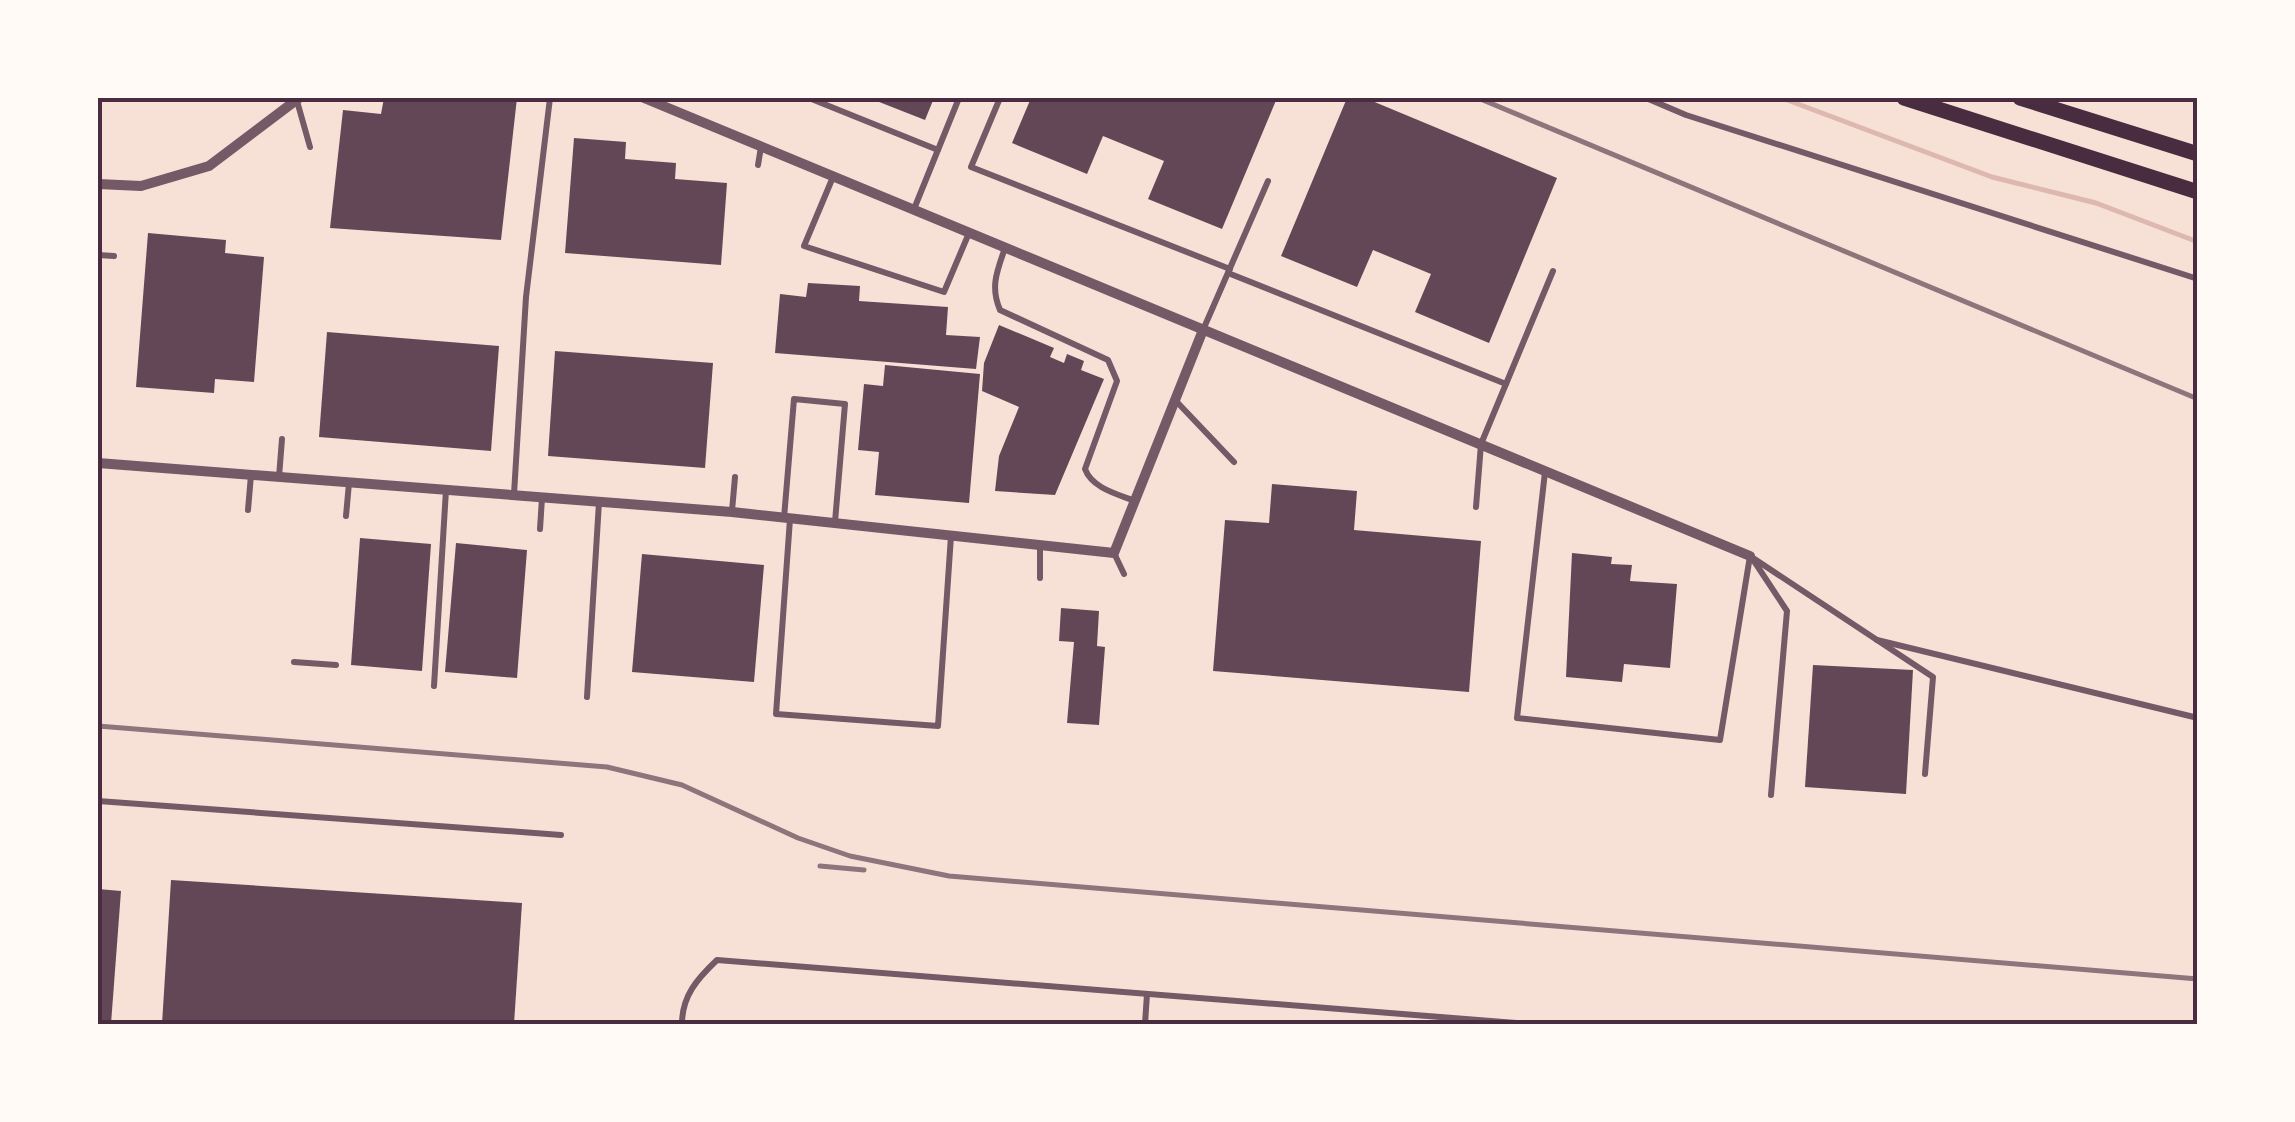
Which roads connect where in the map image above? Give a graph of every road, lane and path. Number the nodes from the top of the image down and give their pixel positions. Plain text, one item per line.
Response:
1 (550, 98) edge
2 (644, 98) edge
3 (809, 98) edge
4 (959, 98) edge
5 (1000, 98) edge
6 (1646, 98) edge
7 (1904, 98) edge
8 (2020, 98) edge
9 (298, 99) edge
10 (760, 146) junction
11 (310, 147) dead end
12 (938, 150) junction
13 (2198, 154) edge
14 (758, 165) dead end
15 (833, 176) junction
16 (1268, 181) dead end
17 (98, 184) edge
18 (2198, 192) edge
19 (913, 210) junction
20 (969, 233) junction
21 (1005, 248) junction
22 (98, 255) edge
23 (114, 256) dead end
24 (1552, 270) dead end
25 (1229, 271) junction
26 (2198, 279) edge
27 (1203, 330) junction
28 (1506, 384) junction
29 (1175, 400) junction
30 (282, 439) dead end
31 (1481, 444) junction
32 (1234, 462) dead end
33 (98, 463) edge
34 (1546, 469) junction
35 (251, 475) junction
36 (735, 476) dead end
37 (279, 477) junction
38 (348, 483) junction
39 (446, 490) junction
40 (514, 496) junction
41 (542, 498) junction
42 (1135, 501) junction
43 (599, 502) junction
44 (1476, 507) dead end
45 (248, 510) dead end
46 (732, 512) junction
47 (346, 516) dead end
48 (787, 519) junction
49 (835, 524) junction
50 (540, 529) dead end
51 (951, 536) junction
52 (1040, 546) junction
53 (1114, 553) junction
54 (1750, 556) junction
55 (1124, 574) dead end
56 (1040, 578) dead end
57 (1877, 640) junction
58 (294, 662) dead end
59 (336, 665) dead end
60 (434, 686) dead end
61 (586, 697) dead end
62 (2198, 718) edge
63 (1925, 774) dead end
64 (1771, 795) dead end
65 (98, 801) edge
66 (561, 835) dead end
67 (1147, 994) junction
68 (682, 1024) edge
69 (1145, 1024) edge
70 (1529, 1024) edge

1 - 40 lane
2 - 10 street
3 - 12 lane
4 - 12 lane
5 - 25 lane
6 - 26 lane
7 - 18 main road
8 - 13 main road
9 - 11 lane
9 - 17 street
10 - 14 lane
10 - 15 street
12 - 19 lane
15 - 19 street
15 - 20 lane
16 - 25 lane
19 - 20 street
20 - 21 street
21 - 27 street
21 - 42 lane
22 - 23 lane
24 - 28 lane
25 - 27 lane
25 - 28 lane
27 - 29 street
27 - 31 street
28 - 31 lane
29 - 32 lane
29 - 42 street
30 - 37 lane
31 - 34 street
31 - 44 lane
33 - 35 street
34 - 54 street
34 - 54 lane
35 - 37 street
35 - 45 lane
36 - 46 lane
37 - 38 street
38 - 39 street
38 - 47 lane
39 - 40 street
39 - 60 lane
40 - 41 street
41 - 43 street
41 - 50 lane
42 - 53 street
43 - 46 street
43 - 61 lane
46 - 48 street
48 - 49 street
48 - 49 lane
48 - 51 lane
49 - 51 street
51 - 52 street
52 - 53 street
52 - 56 lane
53 - 55 lane
54 - 57 lane
54 - 64 lane
57 - 62 lane
57 - 63 lane
58 - 59 lane
65 - 66 lane
67 - 68 lane
67 - 69 lane
67 - 70 lane

